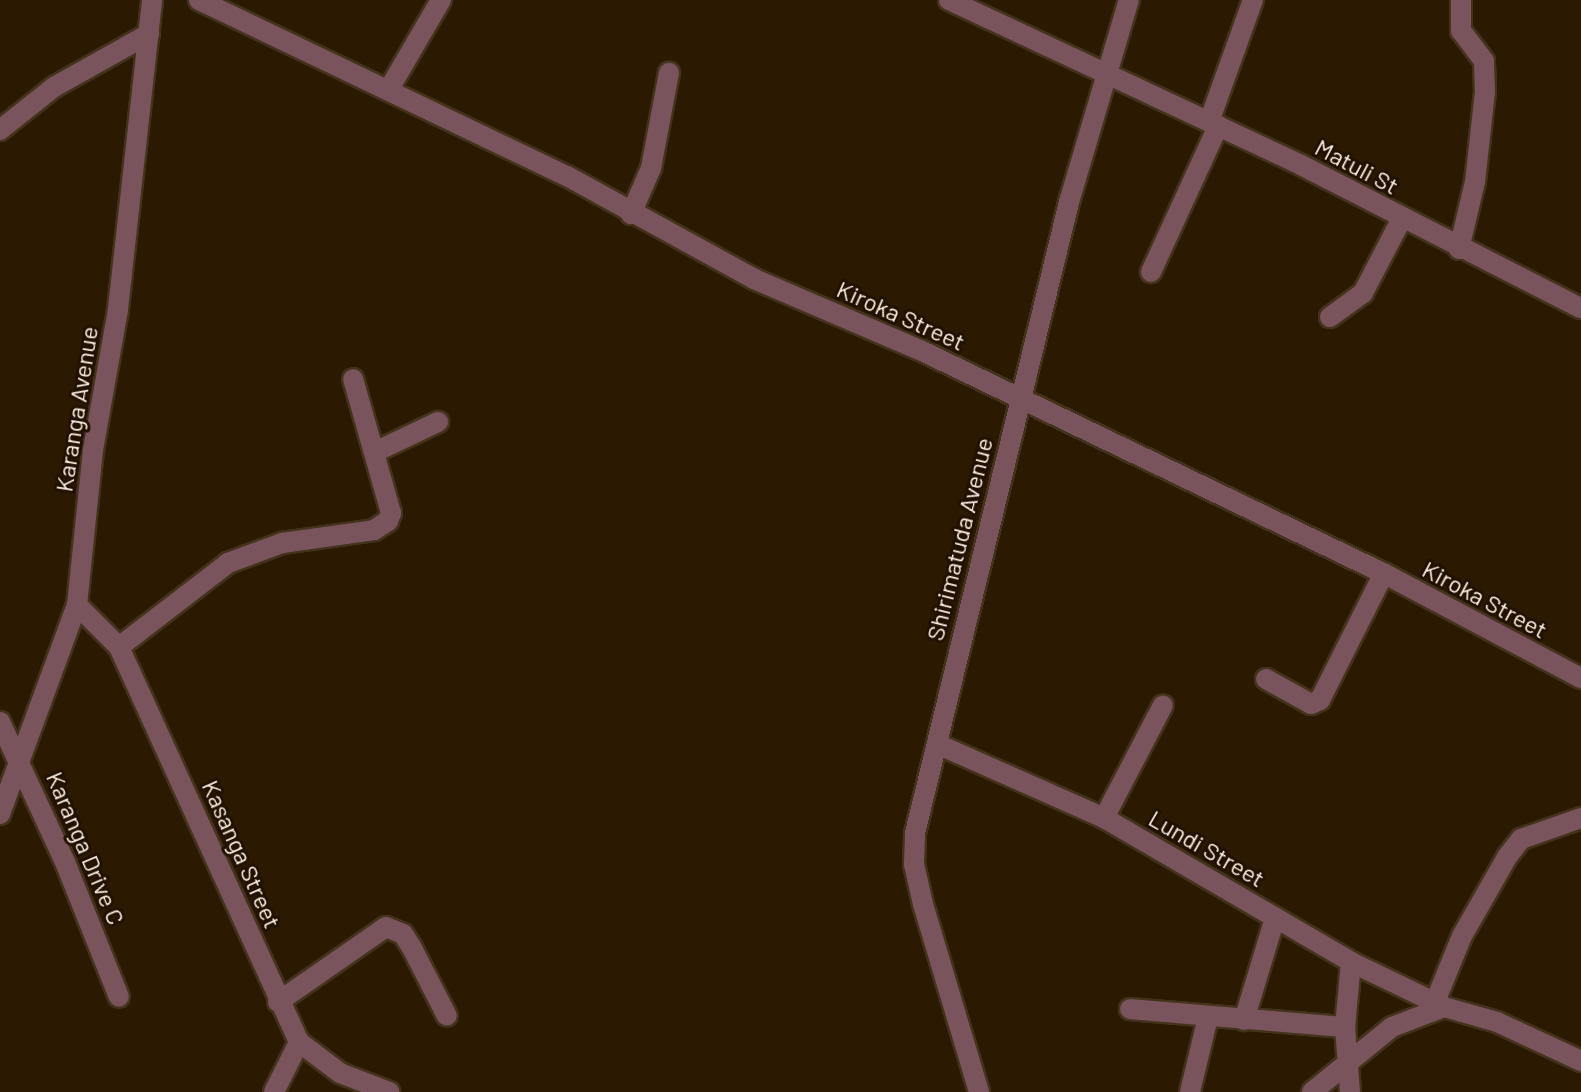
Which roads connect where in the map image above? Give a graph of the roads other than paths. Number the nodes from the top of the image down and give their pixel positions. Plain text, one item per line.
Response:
1 (152, 0) edge
2 (199, 0) edge
3 (441, 0) edge
4 (949, 0) edge
5 (1129, 0) edge
6 (1253, 0) edge
7 (1461, 0) edge
8 (149, 34) junction
9 (669, 73) dead end
10 (1107, 75) junction
11 (389, 89) junction
12 (1213, 124) junction
13 (0, 130) edge
14 (631, 214) junction
15 (1401, 220) junction
16 (1459, 249) junction
17 (1151, 272) dead end
18 (1581, 308) edge
19 (1330, 317) dead end
20 (353, 379) dead end
21 (1021, 401) junction
22 (438, 422) dead end
23 (375, 452) junction
24 (1384, 573) junction
25 (77, 605) junction
26 (119, 647) junction
27 (1581, 678) edge
28 (1266, 679) dead end
29 (1163, 705) dead end
30 (0, 722) edge
31 (937, 744) junction
32 (20, 761) junction
33 (0, 814) edge
34 (1104, 818) junction
35 (1581, 818) edge
36 (1275, 918) junction
37 (1351, 962) junction
38 (119, 997) dead end
39 (278, 1002) junction
40 (1440, 1004) junction
41 (1130, 1009) dead end
42 (447, 1016) dead end
43 (1208, 1017) junction
44 (1244, 1020) junction
45 (1345, 1027) junction
46 (299, 1042) junction
47 (1581, 1061) edge
48 (1347, 1066) junction
49 (274, 1092) edge
50 (389, 1092) edge
51 (979, 1092) edge
52 (1190, 1092) edge
53 (1312, 1092) edge
54 (1350, 1092) edge

1 - 8 street, Karanga Avenue
2 - 11 street, Kiroka Street
3 - 11 street
4 - 10 street, Matuli St
5 - 10 street, Shirimatuda Avenue
6 - 12 street
7 - 16 street
8 - 13 street
8 - 25 street, Karanga Avenue
9 - 14 street
10 - 12 street, Matuli St
10 - 21 street, Shirimatuda Avenue
11 - 14 street, Kiroka Street
12 - 15 street, Matuli St
12 - 17 street
14 - 21 street, Kiroka Street
15 - 16 street, Matuli St
15 - 19 street
16 - 18 street, Matuli St
20 - 23 street
21 - 24 street, Kiroka Street
21 - 31 street, Shirimatuda Avenue
22 - 23 street
23 - 26 street
24 - 27 street, Kiroka Street
24 - 28 street
25 - 26 street, Kasanga Street
25 - 32 street, Karanga Avenue
26 - 39 street, Kasanga Street
29 - 34 street
30 - 32 street, Karanga Drive C
31 - 34 street, Lundi Street
31 - 51 street, Shirimatuda Avenue
32 - 33 street, Karanga Avenue
32 - 38 street, Karanga Drive C
34 - 36 street, Lundi Street
35 - 40 street
36 - 37 street, Lundi Street
36 - 44 street
37 - 40 street, Lundi Street
37 - 45 street
39 - 42 street
39 - 46 street, Kasanga Street
40 - 47 street, Lundi Street
40 - 48 street
41 - 43 street
43 - 44 street
43 - 52 street
44 - 45 street
45 - 48 street
46 - 49 street
46 - 50 street, Kasanga Street
48 - 53 street
48 - 54 street

